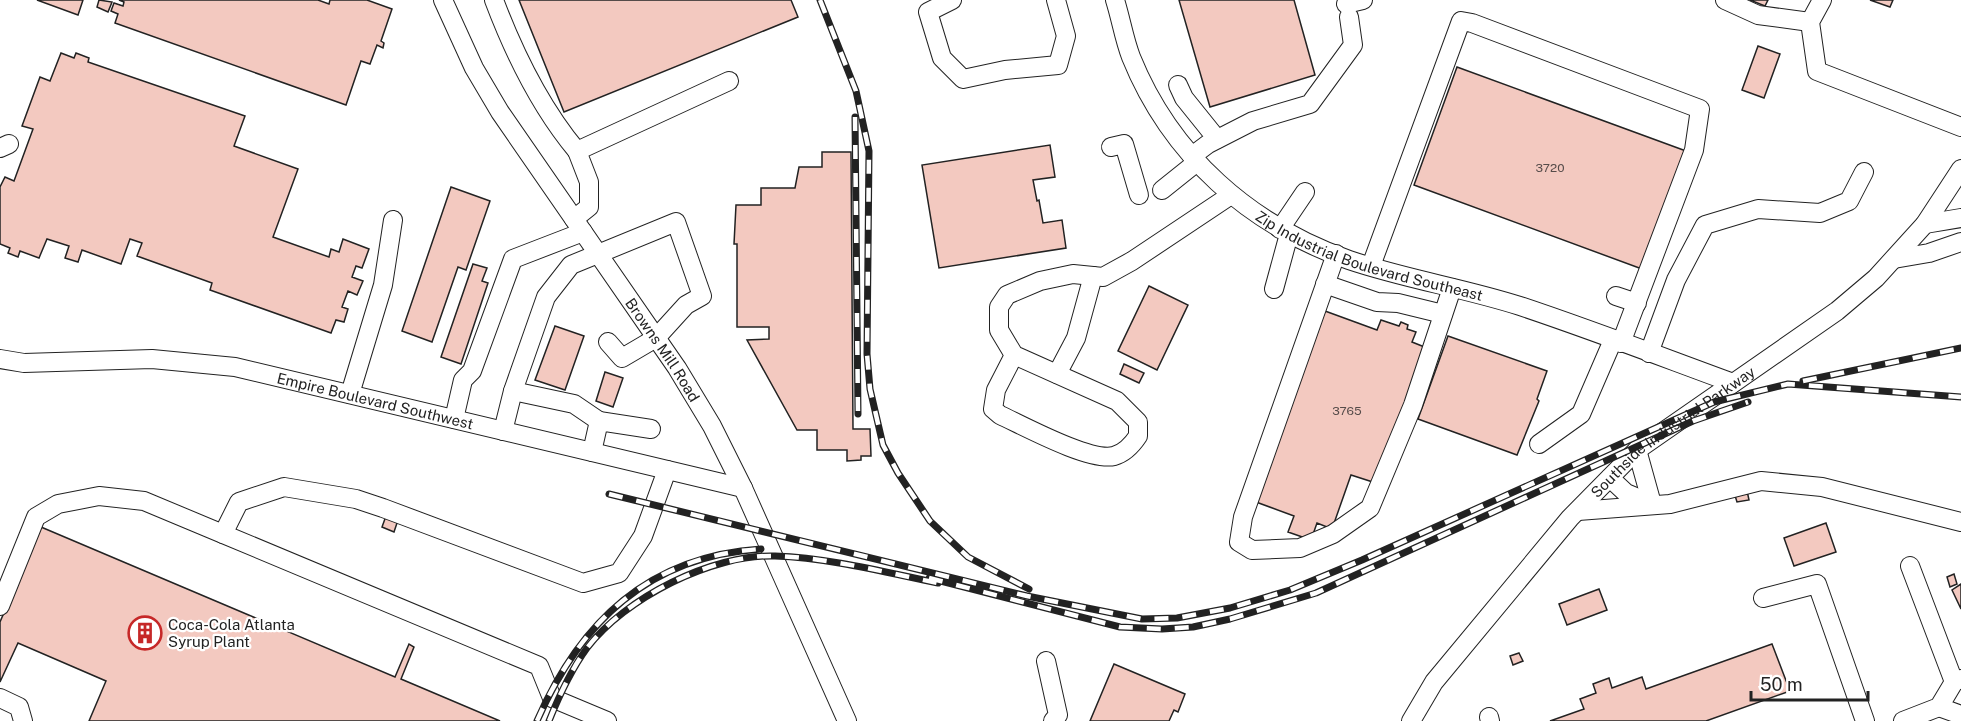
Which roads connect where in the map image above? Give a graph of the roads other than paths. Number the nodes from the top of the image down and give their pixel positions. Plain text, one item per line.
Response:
1 (443, 0) edge
2 (494, 0) edge
3 (952, 0) edge
4 (1056, 0) edge
5 (1115, 0) edge
6 (1725, 0) edge
7 (1822, 0) edge
8 (1352, 7) edge
9 (1810, 22) junction
10 (729, 81) dead end
11 (1178, 85) dead end
12 (1961, 127) edge
13 (1217, 139) junction
14 (1111, 147) dead end
15 (577, 152) junction
16 (1194, 159) junction
17 (1961, 169) edge
18 (1864, 172) dead end
19 (1162, 190) dead end
20 (1305, 192) dead end
21 (1139, 195) dead end
22 (1231, 195) junction
23 (1961, 218) edge
24 (393, 220) dead end
25 (1925, 224) junction
26 (579, 225) junction
27 (1284, 232) junction
28 (1961, 242) edge
29 (1336, 254) junction
30 (598, 255) junction
31 (1894, 259) junction
32 (1371, 266) junction
33 (1093, 276) junction
34 (1325, 284) junction
35 (1452, 288) junction
36 (1274, 289) dead end
37 (1616, 296) dead end
38 (1636, 303) junction
39 (1443, 314) junction
40 (656, 338) junction
41 (1617, 341) junction
42 (608, 342) dead end
43 (1649, 353) junction
44 (1014, 355) junction
45 (0, 359) edge
46 (1057, 374) junction
47 (1733, 383) junction
48 (513, 391) junction
49 (350, 394) junction
50 (454, 418) junction
51 (599, 421) junction
52 (651, 429) dead end
53 (503, 431) junction
54 (1539, 444) dead end
55 (1637, 450) junction
56 (592, 452) junction
57 (667, 470) junction
58 (1610, 478) junction
59 (743, 488) junction
60 (1652, 504) junction
61 (1578, 511) junction
62 (1961, 522) edge
63 (223, 534) junction
64 (1910, 566) dead end
65 (1763, 598) dead end
66 (0, 606) edge
67 (1046, 661) dead end
68 (1958, 680) edge
69 (0, 698) edge
70 (1939, 707) junction
71 (1961, 715) edge
72 (580, 716) edge
73 (23, 721) edge
74 (607, 721) edge
75 (847, 721) edge
76 (1053, 721) edge
77 (1411, 721) edge
78 (1865, 721) edge
79 (1903, 721) edge

1 - 26 street, Browns Mill Road
2 - 15 street
3 - 4 street
5 - 16 street, Zip Industrial Boulevard Southeast
6 - 9 street
7 - 9 street
8 - 13 street
9 - 12 street
10 - 15 street
11 - 13 street
13 - 16 street
14 - 21 street
15 - 26 street
16 - 19 street
16 - 22 street, Zip Industrial Boulevard Southeast
17 - 25 street, Southside Industrial Parkway
18 - 43 street
20 - 27 street
22 - 27 street, Zip Industrial Boulevard Southeast
22 - 33 street
23 - 25 street
24 - 49 street
25 - 31 street, Southside Industrial Parkway
26 - 30 street, Browns Mill Road
26 - 50 street
27 - 29 street, Zip Industrial Boulevard Southeast
27 - 36 street
28 - 31 street
29 - 32 street, Zip Industrial Boulevard Southeast
29 - 34 street
30 - 40 street, Browns Mill Road
30 - 40 street
30 - 48 street
31 - 47 street, Southside Industrial Parkway
32 - 35 street, Zip Industrial Boulevard Southeast
32 - 38 street
33 - 44 street
33 - 46 street
34 - 39 street
34 - 39 street
35 - 39 street
35 - 41 street, Zip Industrial Boulevard Southeast
37 - 38 street
38 - 41 street
40 - 42 street
40 - 59 street, Browns Mill Road
41 - 43 street, Zip Industrial Boulevard Southeast
41 - 54 street
43 - 47 street, Zip Industrial Boulevard Southeast
44 - 46 street
44 - 46 street
45 - 49 street, Empire Boulevard Southwest
47 - 55 street, Southside Industrial Parkway
48 - 51 street
48 - 53 street
49 - 50 street, Empire Boulevard Southwest
50 - 53 street, Empire Boulevard Southwest
51 - 52 street
51 - 56 street
53 - 56 street, Empire Boulevard Southwest
55 - 58 street, Southside Industrial Parkway
55 - 60 street
56 - 57 street, Empire Boulevard Southwest
57 - 59 street, Empire Boulevard Southwest
57 - 63 street
58 - 60 street
58 - 61 street, Southside Industrial Parkway
59 - 75 street, Browns Mill Road
60 - 61 street
60 - 62 street
61 - 77 street, Southside Industrial Parkway
63 - 66 street
63 - 72 street
64 - 68 street
65 - 78 street
67 - 76 street
68 - 70 street
69 - 73 street
70 - 71 street
70 - 79 street
72 - 74 street

